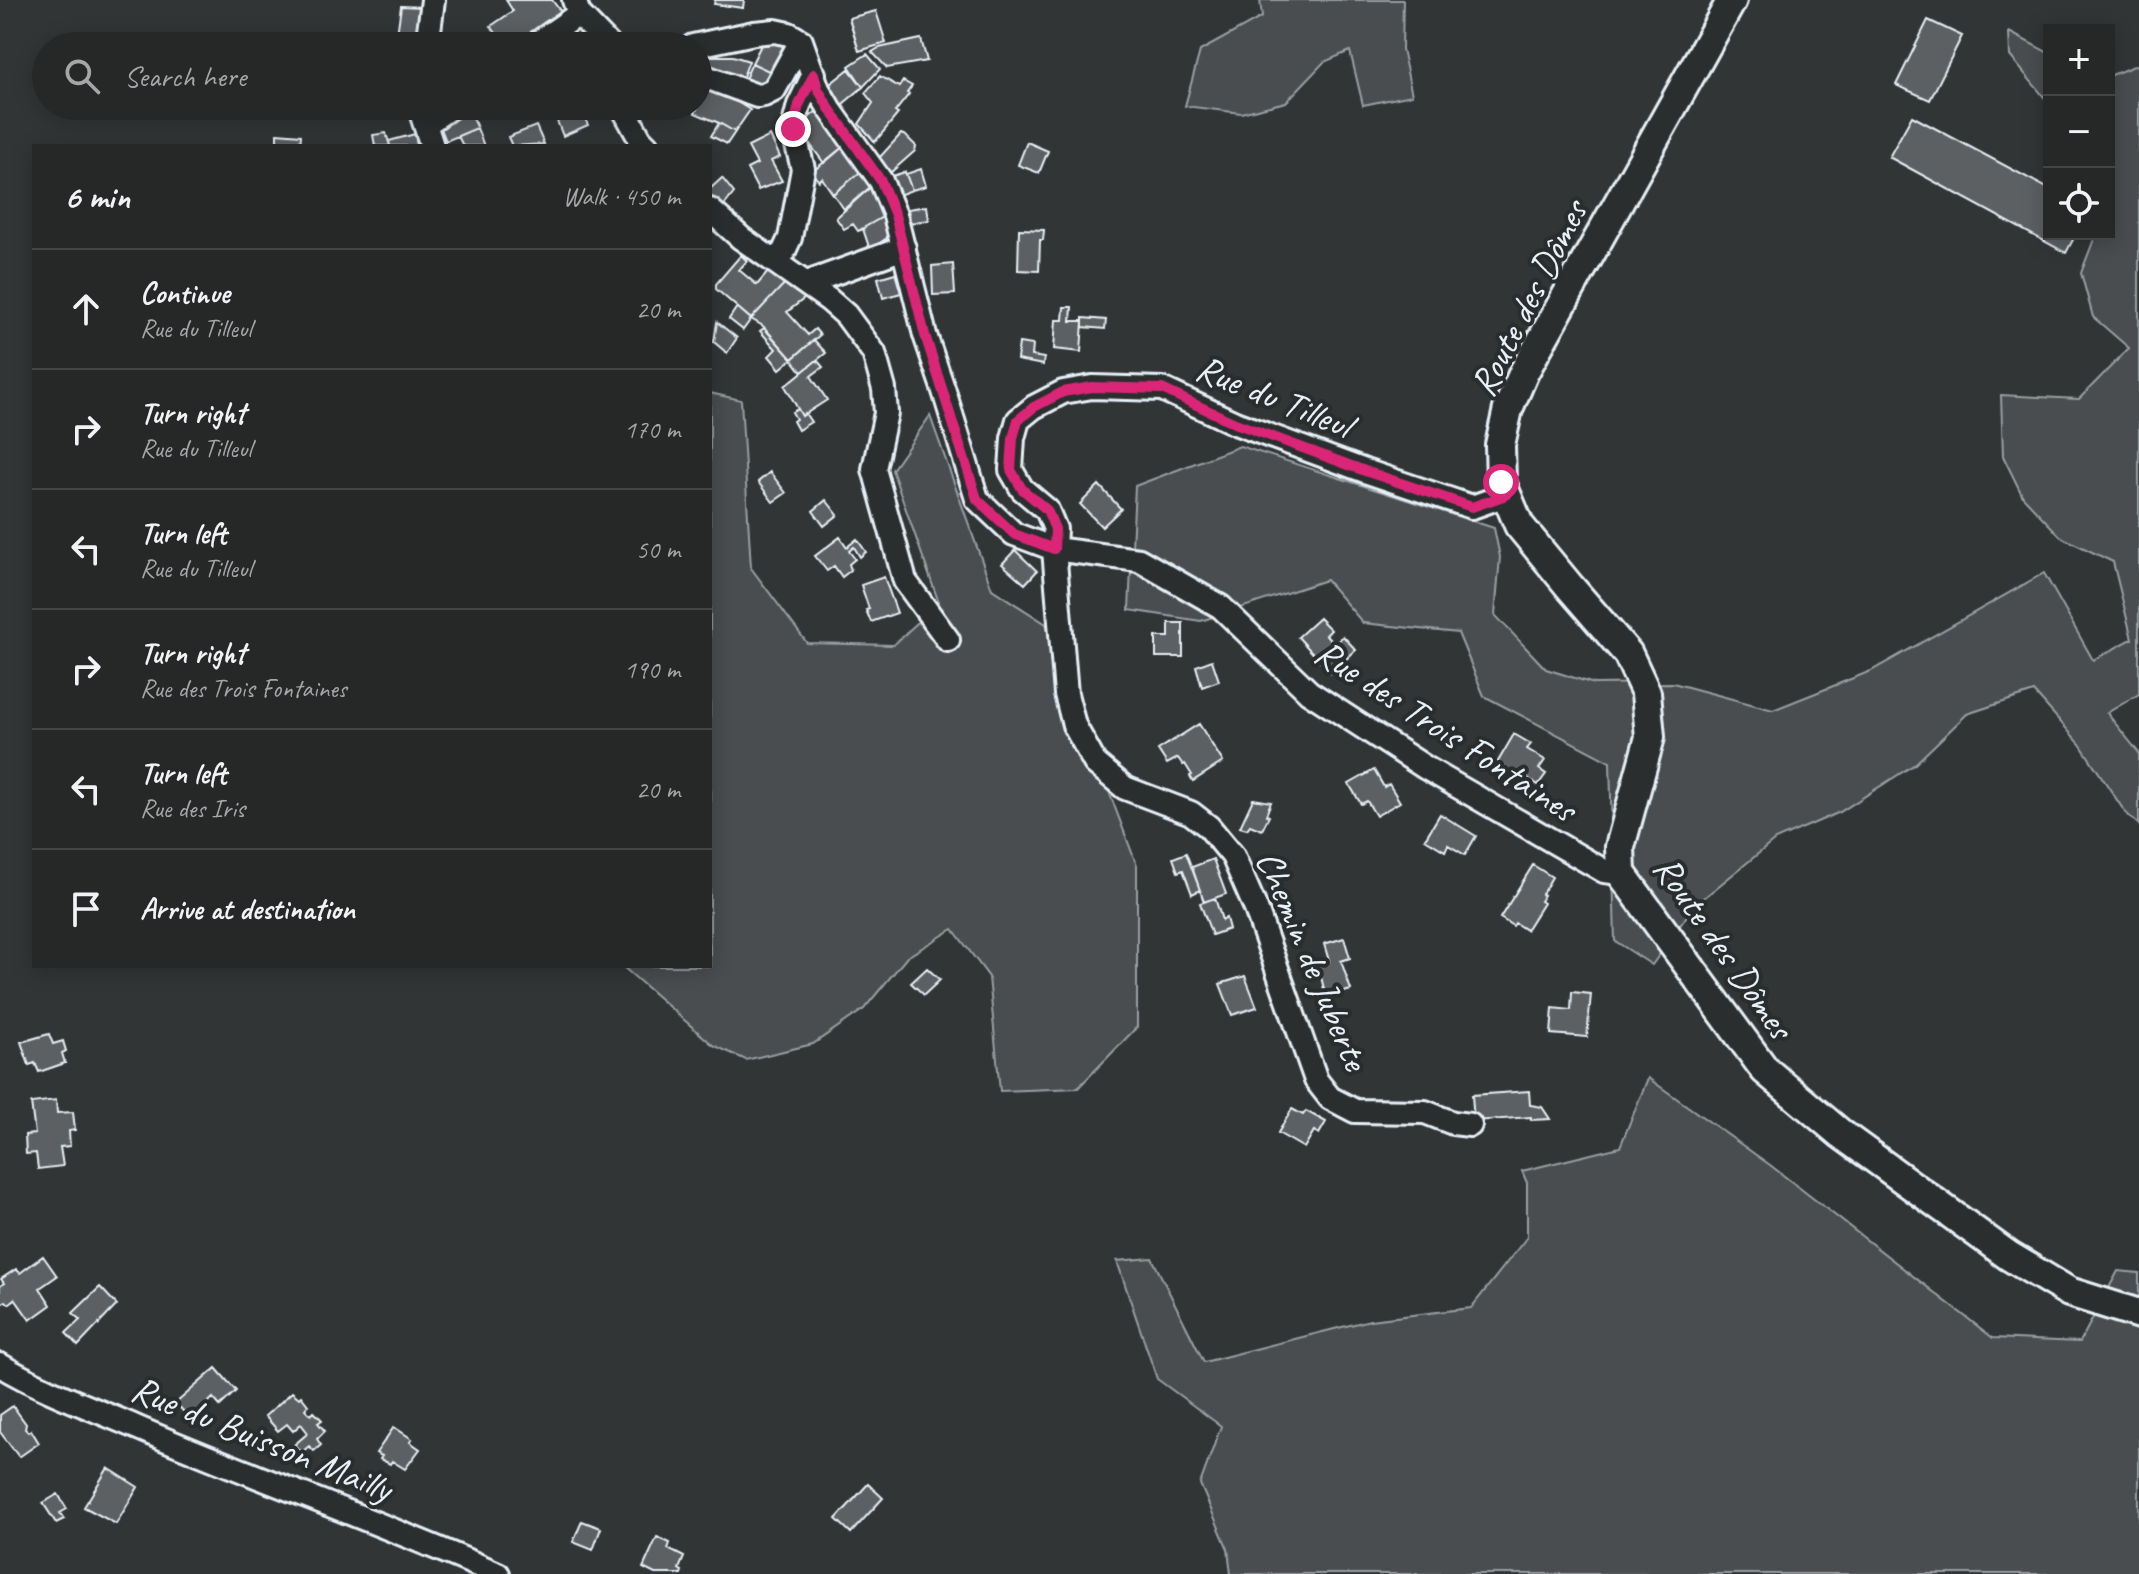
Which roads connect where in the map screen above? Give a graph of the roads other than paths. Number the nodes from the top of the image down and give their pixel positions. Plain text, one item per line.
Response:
1 (433, 0) edge
2 (1732, 0) edge
3 (577, 7) edge
4 (429, 32) edge
5 (549, 32) edge
6 (598, 32) edge
7 (801, 41) junction
8 (712, 42) edge
9 (814, 74) junction
10 (712, 79) edge
11 (628, 120) edge
12 (637, 144) edge
13 (712, 212) edge
14 (904, 248) junction
15 (778, 264) junction
16 (807, 283) junction
17 (1506, 495) junction
18 (1054, 549) junction
19 (948, 640) dead end
20 (1621, 873) junction
21 (1470, 1125) dead end
22 (2139, 1314) edge
23 (0, 1365) edge
24 (498, 1574) edge

1 - 4 street
2 - 17 street, Route des Dômes
3 - 5 street
3 - 6 street
7 - 8 street
7 - 9 street, Rue des Trois Fontaines
7 - 10 street
9 - 14 street, Rue des Trois Fontaines
9 - 15 street
11 - 12 street
13 - 15 street
14 - 16 street
14 - 18 street, Rue des Trois Fontaines
15 - 16 street
16 - 19 street
17 - 18 street, Rue du Tilleul
17 - 20 street, Route des Dômes
18 - 20 street, Rue des Trois Fontaines
18 - 21 street, Chemin de Juberte
20 - 22 street, Route des Dômes
23 - 24 street, Rue du Buisson Mailly

